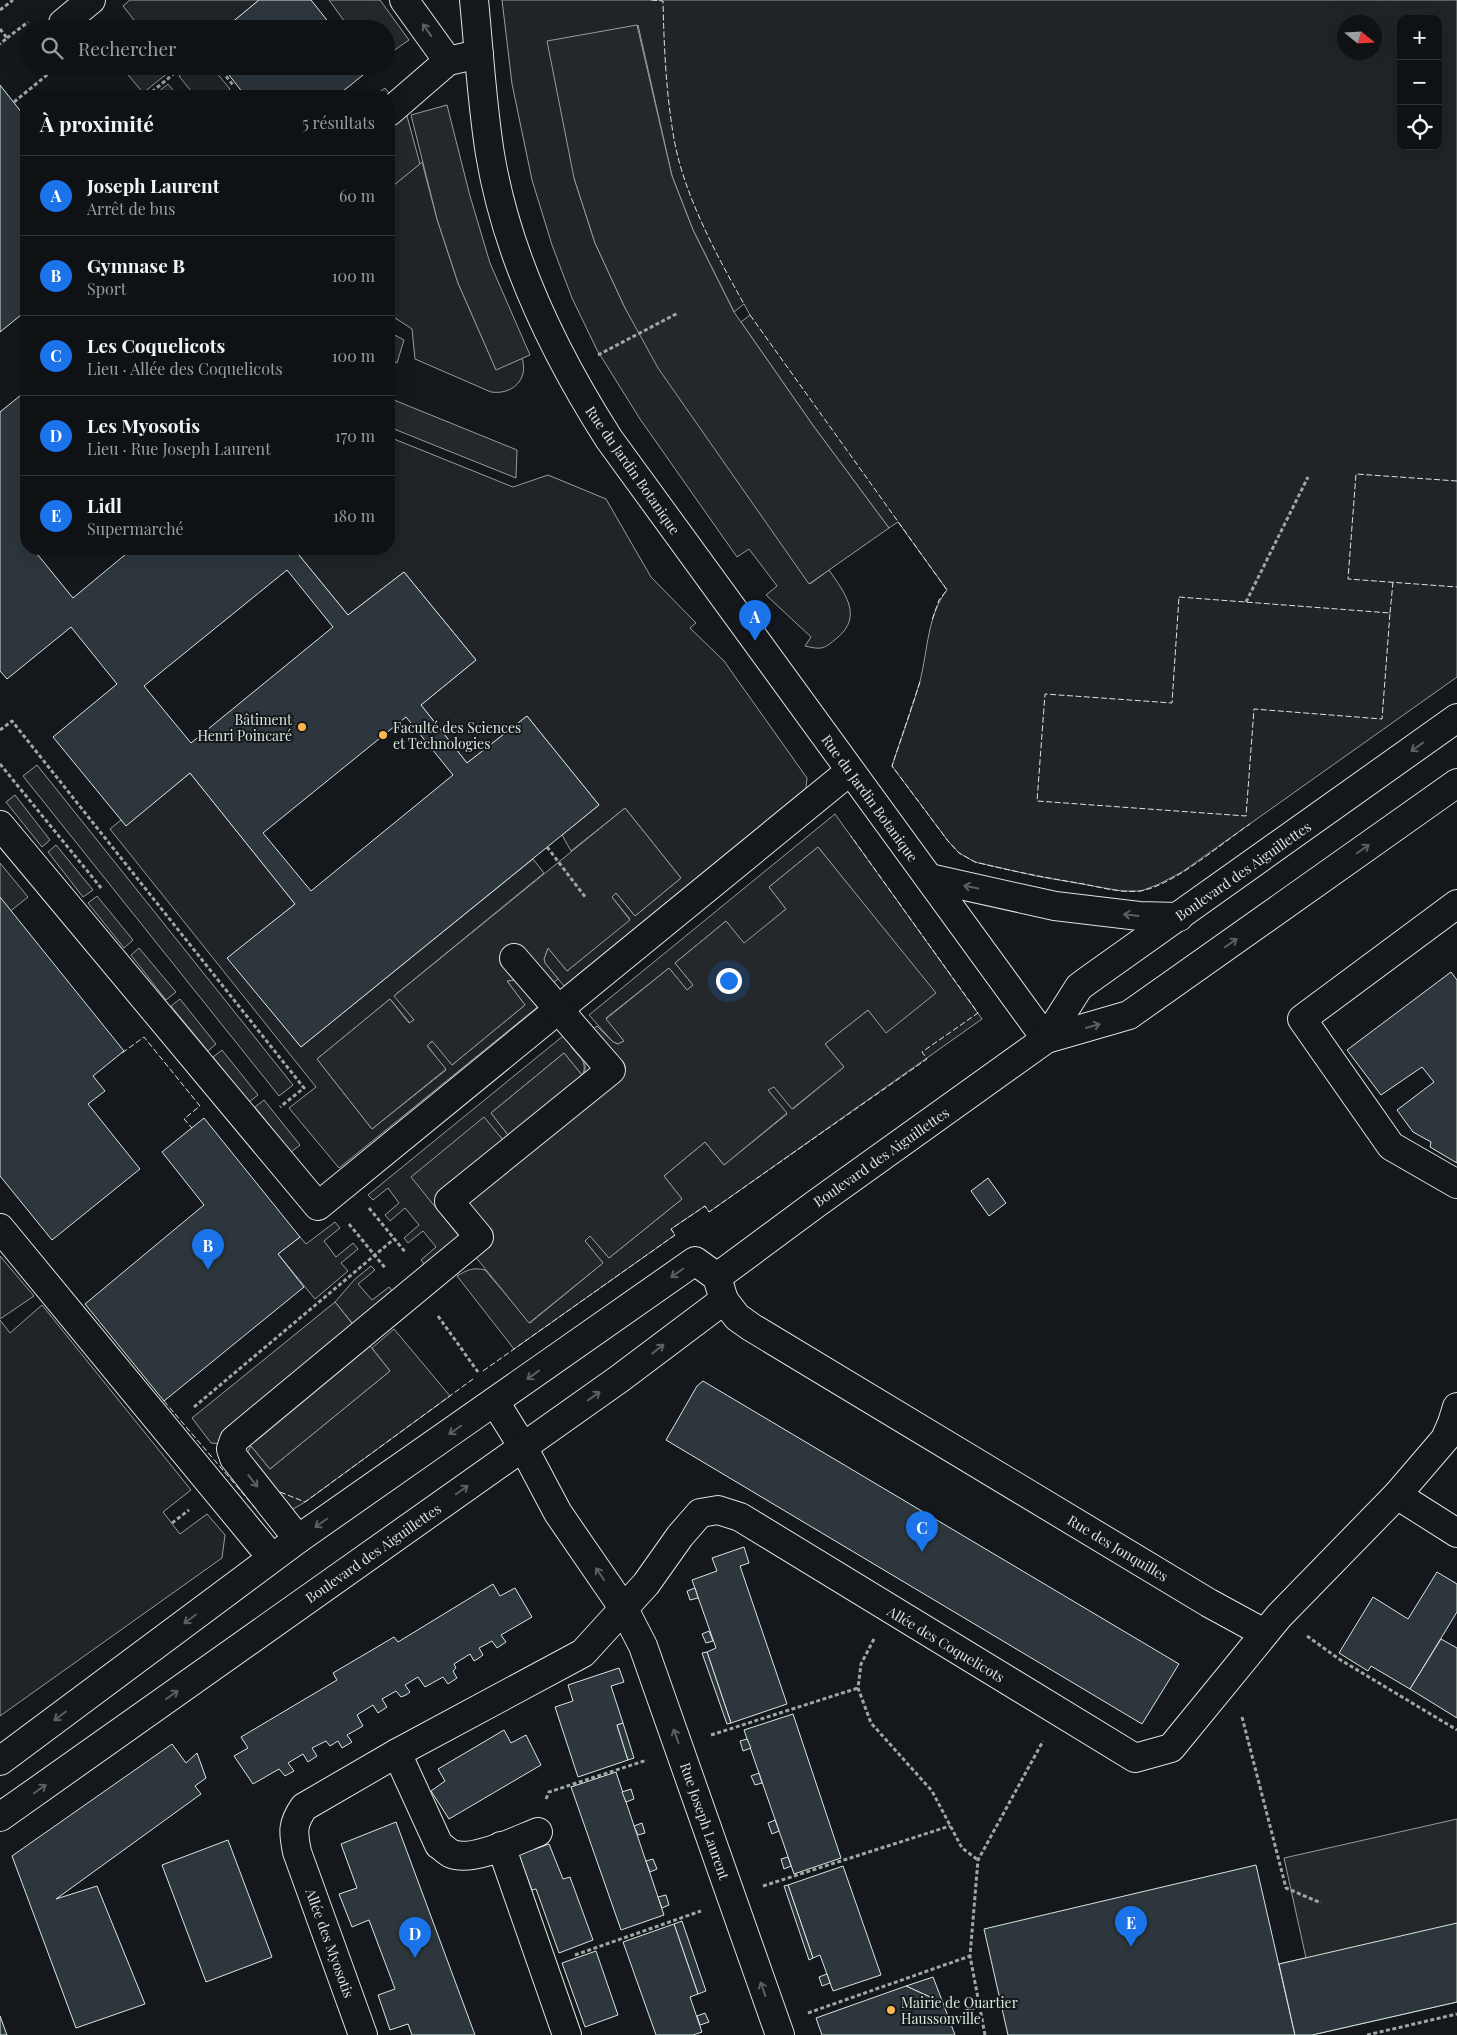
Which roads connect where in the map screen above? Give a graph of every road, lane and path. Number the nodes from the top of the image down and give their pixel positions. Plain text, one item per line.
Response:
1 (13, 0) edge
2 (91, 0) edge
3 (404, 0) edge
4 (474, 0) edge
5 (0, 10) edge
6 (67, 20) edge
7 (20, 28) edge
8 (0, 29) edge
9 (8, 38) junction
10 (0, 44) edge
11 (479, 54) junction
12 (448, 61) junction
13 (47, 75) edge
14 (172, 75) edge
15 (225, 75) edge
16 (233, 85) dead end
17 (29, 90) edge
18 (154, 90) edge
19 (20, 97) edge
20 (14, 102) dead end
21 (395, 107) edge
22 (678, 313) dead end
23 (607, 349) dead end
24 (1308, 477) dead end
25 (1246, 602) dead end
26 (1457, 718) edge
27 (0, 730) edge
28 (850, 771) junction
29 (1457, 783) edge
30 (0, 825) edge
31 (547, 847) dead end
32 (929, 878) junction
33 (586, 898) dead end
34 (1457, 904) edge
35 (1179, 917) junction
36 (514, 958) dead end
37 (558, 1010) junction
38 (1046, 1039) junction
39 (280, 1108) dead end
40 (1457, 1184) edge
41 (343, 1186) junction
42 (0, 1228) edge
43 (394, 1239) junction
44 (720, 1288) junction
45 (417, 1289) junction
46 (495, 1402) junction
47 (1457, 1407) edge
48 (166, 1430) junction
49 (523, 1447) junction
50 (1397, 1495) junction
51 (1457, 1533) edge
52 (298, 1539) junction
53 (272, 1558) junction
54 (624, 1609) junction
55 (1264, 1633) junction
56 (1339, 1659) dead end
57 (861, 1664) dead end
58 (858, 1688) junction
59 (1059, 1713) junction
60 (1243, 1726) dead end
61 (1457, 1730) edge
62 (679, 1745) junction
63 (397, 1753) junction
64 (0, 1760) edge
65 (648, 1760) dead end
66 (0, 1817) edge
67 (950, 1826) junction
68 (538, 1832) joint
69 (501, 1846) junction
70 (978, 1860) junction
71 (731, 1897) junction
72 (1321, 1903) dead end
73 (700, 1911) dead end
74 (970, 1956) junction
75 (543, 1966) junction
76 (1457, 2014) edge
77 (778, 2030) edge
78 (363, 2035) edge
79 (567, 2035) edge
80 (985, 2035) edge
81 (1367, 2035) edge

1 - 5 path
2 - 6 street
12 -> 3 street
4 - 11 street, Rue du Jardin Botanique
7 - 9 path
8 - 9 path
9 - 10 path
11 - 12 street
11 - 28 street, Rue du Jardin Botanique
12 - 21 street
13 - 17 path
14 - 18 path
15 - 16 path
19 - 20 path
22 - 23 path
24 - 25 path
26 -> 35 street, Boulevard des Aiguillettes
27 - 39 path
28 - 32 street, Rue du Jardin Botanique
28 - 37 street
38 -> 29 street, Boulevard des Aiguillettes
30 - 41 street
31 - 33 path
35 -> 32 street
32 - 38 street, Rue du Jardin Botanique
34 - 40 street
35 - 38 street, Boulevard des Aiguillettes
36 - 37 street
37 - 41 street
37 - 45 street
38 - 44 street, Boulevard des Aiguillettes
41 - 43 path
42 - 48 street
43 - 45 path
43 - 48 path
44 -> 46 street
49 -> 44 street, Boulevard des Aiguillettes
44 - 55 street, Rue des Jonquilles
45 -> 52 street
46 - 49 street, Rue Joseph Laurent
46 -> 52 street
47 - 50 street
48 - 53 street
54 -> 49 street, Rue Joseph Laurent
66 -> 49 street, Boulevard des Aiguillettes
50 - 51 street
50 - 55 street
52 - 53 street
53 -> 64 street
54 - 59 street, Allée des Coquelicots
62 -> 54 street, Rue Joseph Laurent
54 - 63 street
55 - 59 street, Allée des Coquelicots
56 - 61 path
57 - 58 path
58 - 62 path
58 - 67 path
59 - 70 path
60 - 72 path
62 - 71 street, Rue Joseph Laurent
63 - 69 street
63 - 78 street, Allée des Myosotis
65 - 68 path
67 - 70 path
67 - 71 path
68 - 69 street
69 - 75 street
70 - 74 path
77 -> 71 street, Rue Joseph Laurent
73 - 75 path
74 - 77 path
74 - 80 path
75 - 79 street
76 - 81 path

